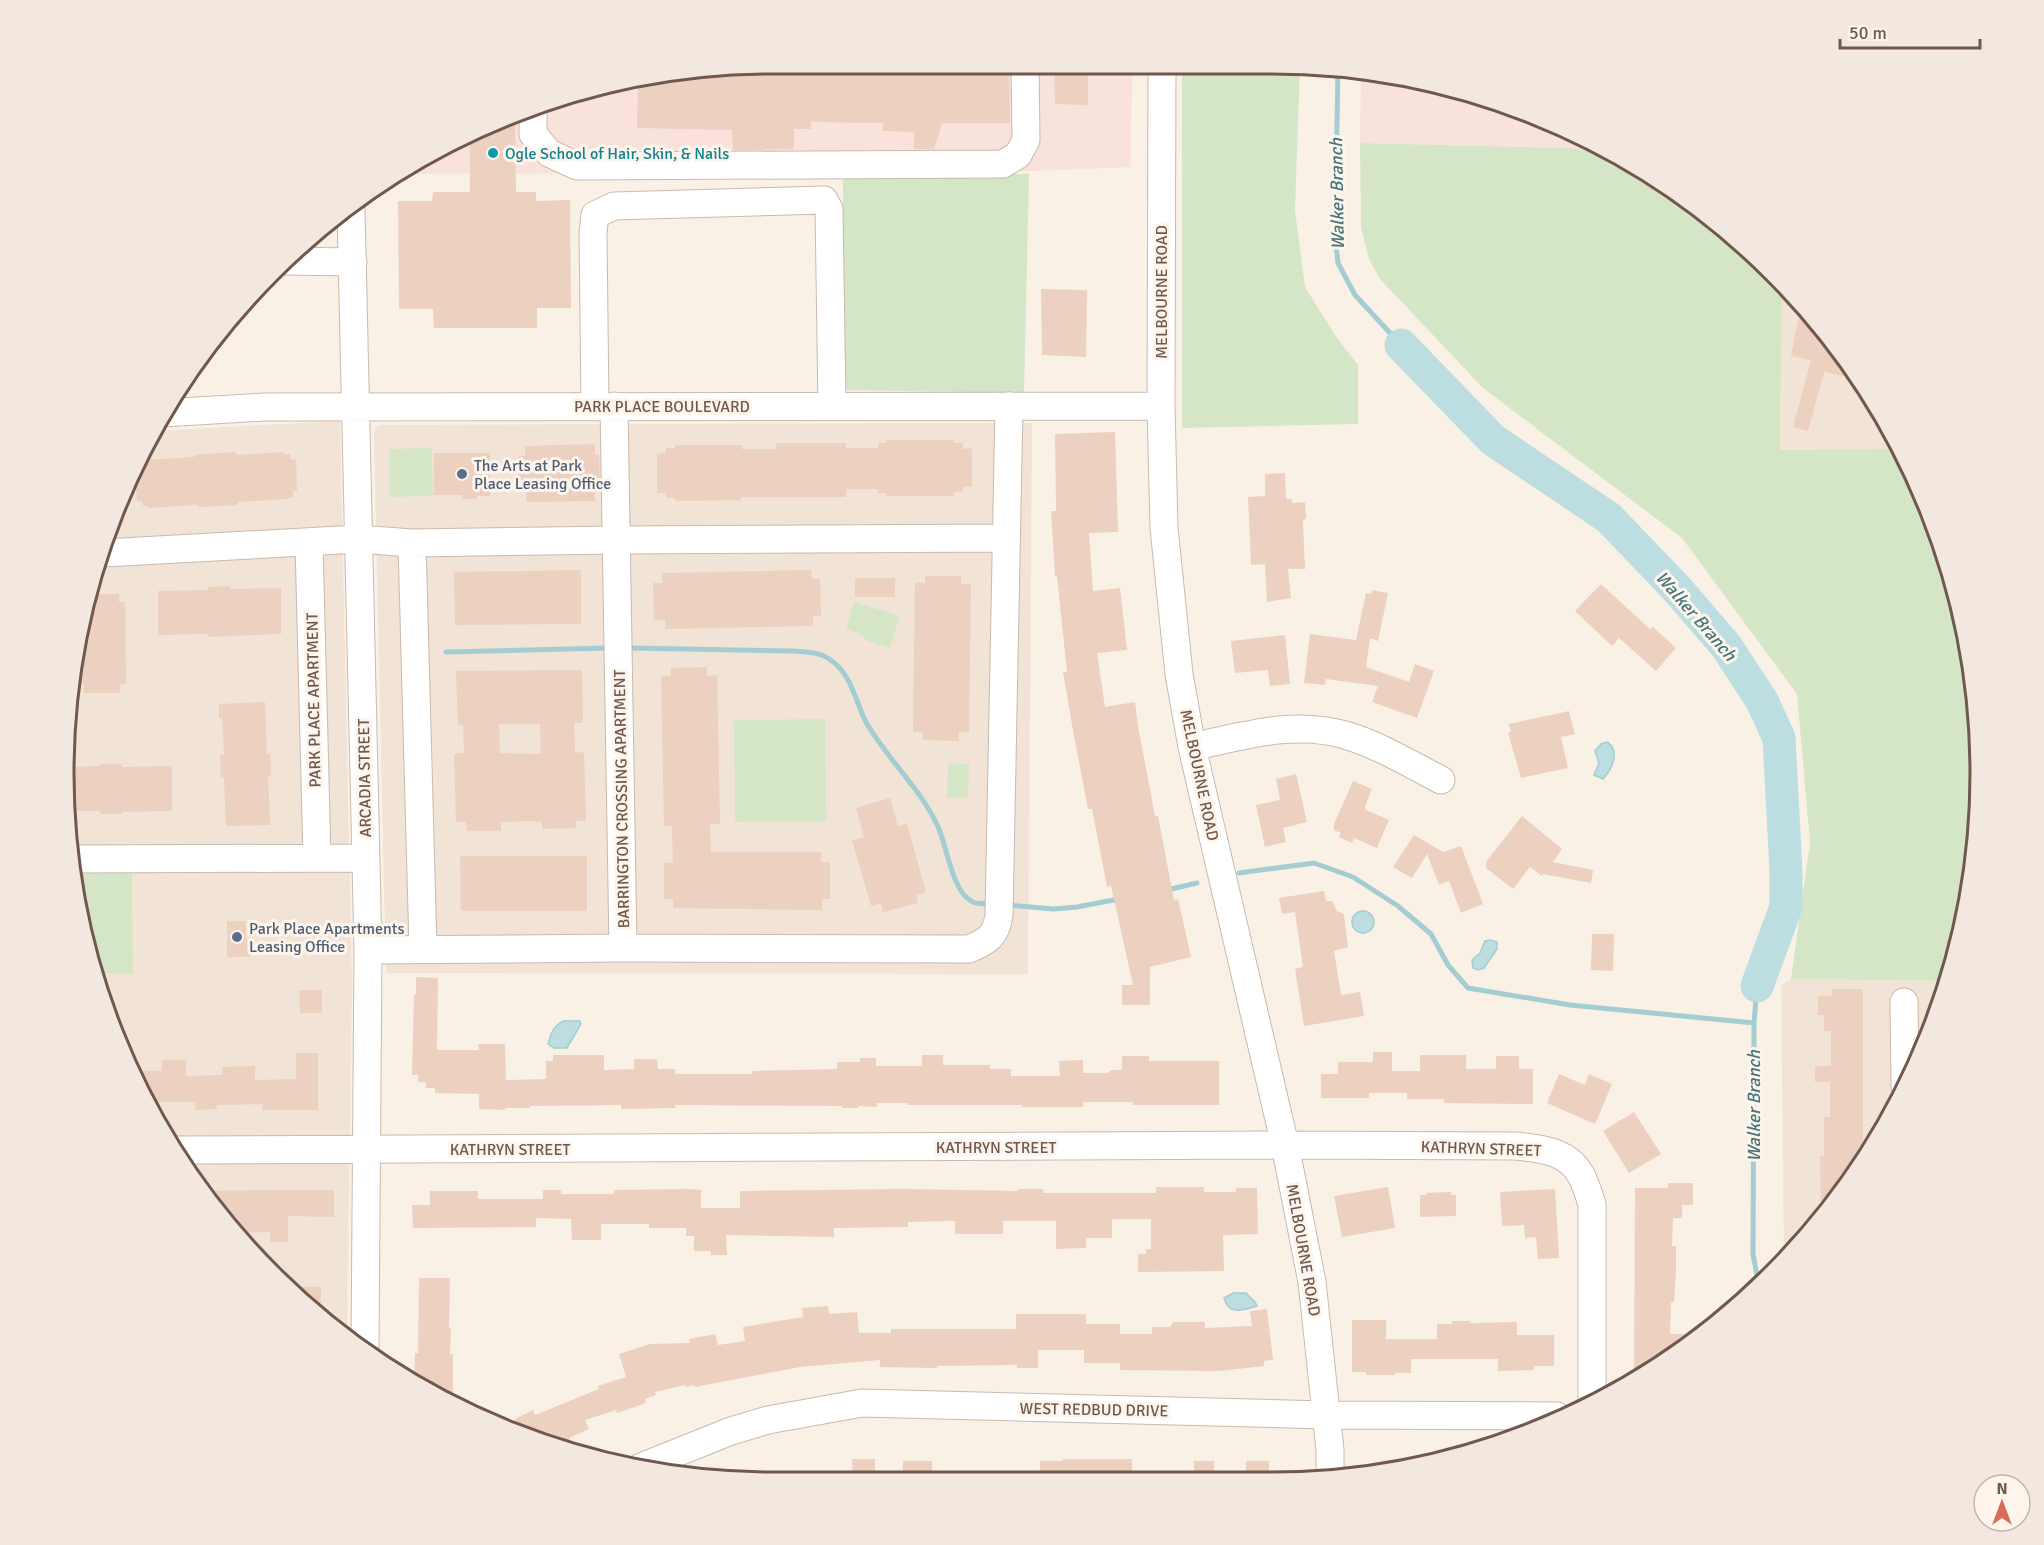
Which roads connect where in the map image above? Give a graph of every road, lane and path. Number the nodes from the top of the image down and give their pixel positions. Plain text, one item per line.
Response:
1 (1025, 73) edge
2 (1162, 73) edge
3 (533, 117) edge
4 (351, 215) edge
5 (296, 261) edge
6 (353, 262) junction
7 (605, 406) junction
8 (832, 406) junction
9 (1009, 406) junction
10 (1161, 406) junction
11 (355, 407) junction
12 (174, 412) edge
13 (1005, 538) junction
14 (358, 539) junction
15 (616, 540) junction
16 (309, 543) junction
17 (412, 543) junction
18 (109, 553) edge
19 (1192, 747) junction
20 (1441, 780) dead end
21 (78, 858) edge
22 (316, 858) junction
23 (366, 858) junction
24 (623, 948) junction
25 (423, 949) junction
26 (368, 950) junction
27 (1904, 1002) dead end
28 (1905, 1067) edge
29 (1285, 1145) junction
30 (367, 1149) junction
31 (184, 1150) edge
32 (365, 1340) edge
33 (1592, 1393) edge
34 (1326, 1415) junction
35 (1544, 1416) edge
36 (655, 1461) edge
37 (1330, 1469) edge

1 - 3 street
2 - 10 street, MELBOURNE ROAD
4 - 6 street, ARCADIA STREET
5 - 6 street
6 - 11 street, ARCADIA STREET
7 - 8 street, PARK PLACE BOULEVARD
7 - 8 street, BARRINGTON CROSSING APARTMENT
7 - 11 street, PARK PLACE BOULEVARD
7 - 15 street, BARRINGTON CROSSING APARTMENT
8 - 9 street, PARK PLACE BOULEVARD
9 - 10 street, PARK PLACE BOULEVARD
9 - 13 street
10 - 19 street, MELBOURNE ROAD
11 - 12 street, PARK PLACE BOULEVARD
11 - 14 street, ARCADIA STREET
13 - 15 street
13 - 24 street
14 - 16 street
14 - 17 street
14 - 23 street, ARCADIA STREET
15 - 17 street
15 - 24 street, BARRINGTON CROSSING APARTMENT
16 - 18 street
16 - 22 street, PARK PLACE APARTMENT
17 - 25 street
19 - 20 street
19 - 29 street, MELBOURNE ROAD
21 - 22 street
22 - 23 street
23 - 26 street, ARCADIA STREET
24 - 25 street, BARRINGTON CROSSING APARTMENT
25 - 26 street, BARRINGTON CROSSING APARTMENT
26 - 30 street, ARCADIA STREET
27 - 28 street
29 - 30 street, KATHRYN STREET
29 - 33 street, KATHRYN STREET
29 - 34 street, MELBOURNE ROAD
30 - 31 street, KATHRYN STREET
30 - 32 street, ARCADIA STREET
34 - 35 street, WEST REDBUD DRIVE
34 - 36 street, WEST REDBUD DRIVE
34 - 37 street, MELBOURNE ROAD

